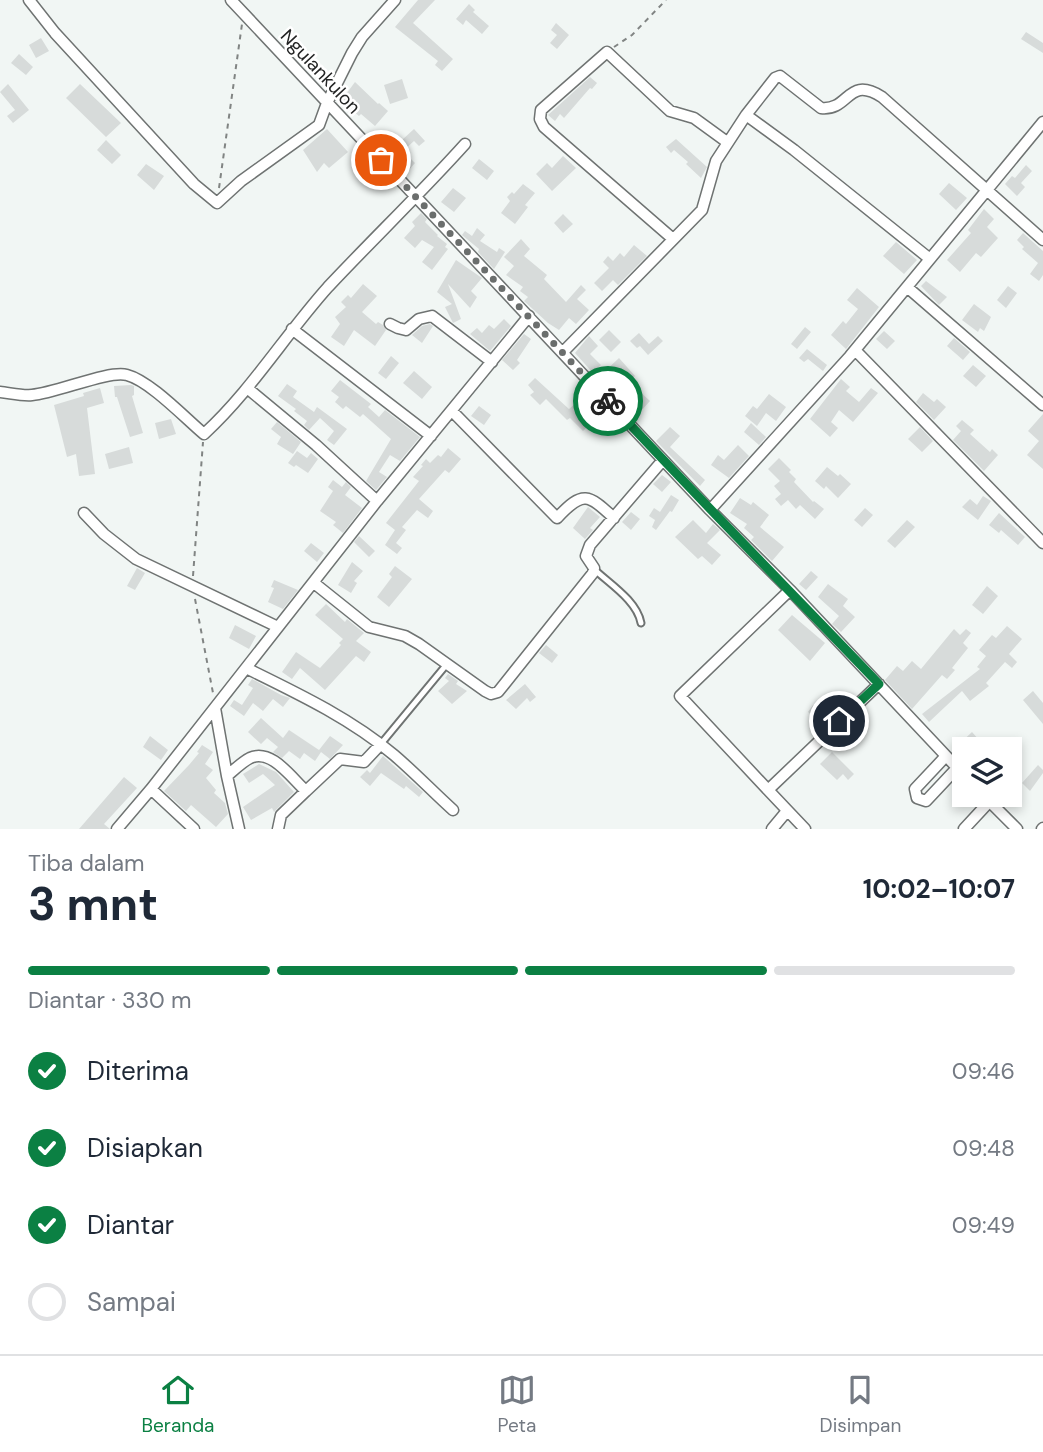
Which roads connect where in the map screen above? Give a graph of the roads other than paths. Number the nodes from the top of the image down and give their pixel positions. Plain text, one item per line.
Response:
1 (29, 0) edge
2 (231, 0) edge
3 (395, 0) edge
4 (327, 103) junction
5 (747, 115) junction
6 (1043, 122) edge
7 (727, 142) junction
8 (465, 144) dead end
9 (986, 191) junction
10 (417, 198) junction
11 (673, 239) junction
12 (1043, 240) edge
13 (930, 259) junction
14 (907, 287) junction
15 (529, 316) junction
16 (390, 324) dead end
17 (292, 329) junction
18 (855, 350) junction
19 (563, 352) junction
20 (492, 362) junction
21 (247, 388) junction
22 (0, 392) edge
23 (1043, 405) edge
24 (452, 411) junction
25 (431, 436) junction
26 (663, 460) junction
27 (377, 501) junction
28 (710, 510) junction
29 (84, 513) dead end
30 (614, 518) junction
31 (1043, 543) edge
32 (595, 570) junction
33 (314, 583) junction
34 (790, 590) junction
35 (640, 623) dead end
36 (278, 627) junction
37 (448, 663) junction
38 (246, 668) junction
39 (879, 684) junction
40 (215, 708) junction
41 (380, 745) junction
42 (946, 755) junction
43 (952, 761) edge
44 (227, 776) junction
45 (952, 779) edge
46 (151, 789) junction
47 (768, 790) junction
48 (306, 791) junction
49 (979, 807) edge
50 (994, 807) edge
51 (453, 810) dead end
52 (787, 811) junction
53 (117, 829) edge
54 (194, 829) edge
55 (240, 829) edge
56 (278, 829) edge
57 (772, 829) edge
58 (805, 829) edge
59 (964, 829) edge
60 (1017, 829) edge

1 - 4 street
2 - 4 street, Ngulankulon
3 - 4 street
4 - 10 street, Ngulankulon
5 - 7 street
5 - 9 street
5 - 13 street
6 - 9 street
7 - 11 street
7 - 11 street
8 - 10 street
9 - 12 street
9 - 13 street
10 - 15 street, Ngulankulon
10 - 17 street
11 - 19 street
13 - 14 street
14 - 18 street
14 - 23 street
15 - 19 street, Ngulankulon
15 - 20 street
16 - 20 street
17 - 21 street
17 - 25 street
18 - 28 street
18 - 31 street
19 - 26 street, Ngulankulon
20 - 24 street
21 - 22 street
21 - 27 street
24 - 25 street
24 - 30 street
25 - 27 street
26 - 28 street, Ngulankulon
26 - 30 street
27 - 33 street
28 - 34 street, Ngulankulon
29 - 36 street
30 - 32 street
32 - 35 lane
32 - 37 street
33 - 36 street
33 - 37 street
34 - 39 street, Ngulankulon
34 - 47 street
36 - 38 street
37 - 41 lane
38 - 40 street
38 - 41 street
39 - 42 street, Ngulankulon
39 - 47 street
40 - 44 street
40 - 46 street
41 - 48 street
41 - 51 street
42 - 43 street, Ngulankulon
42 - 45 street
44 - 48 street
44 - 55 street
46 - 53 street
46 - 54 street
47 - 52 street
48 - 56 street
49 - 59 street
50 - 60 street
52 - 57 street
52 - 58 street

